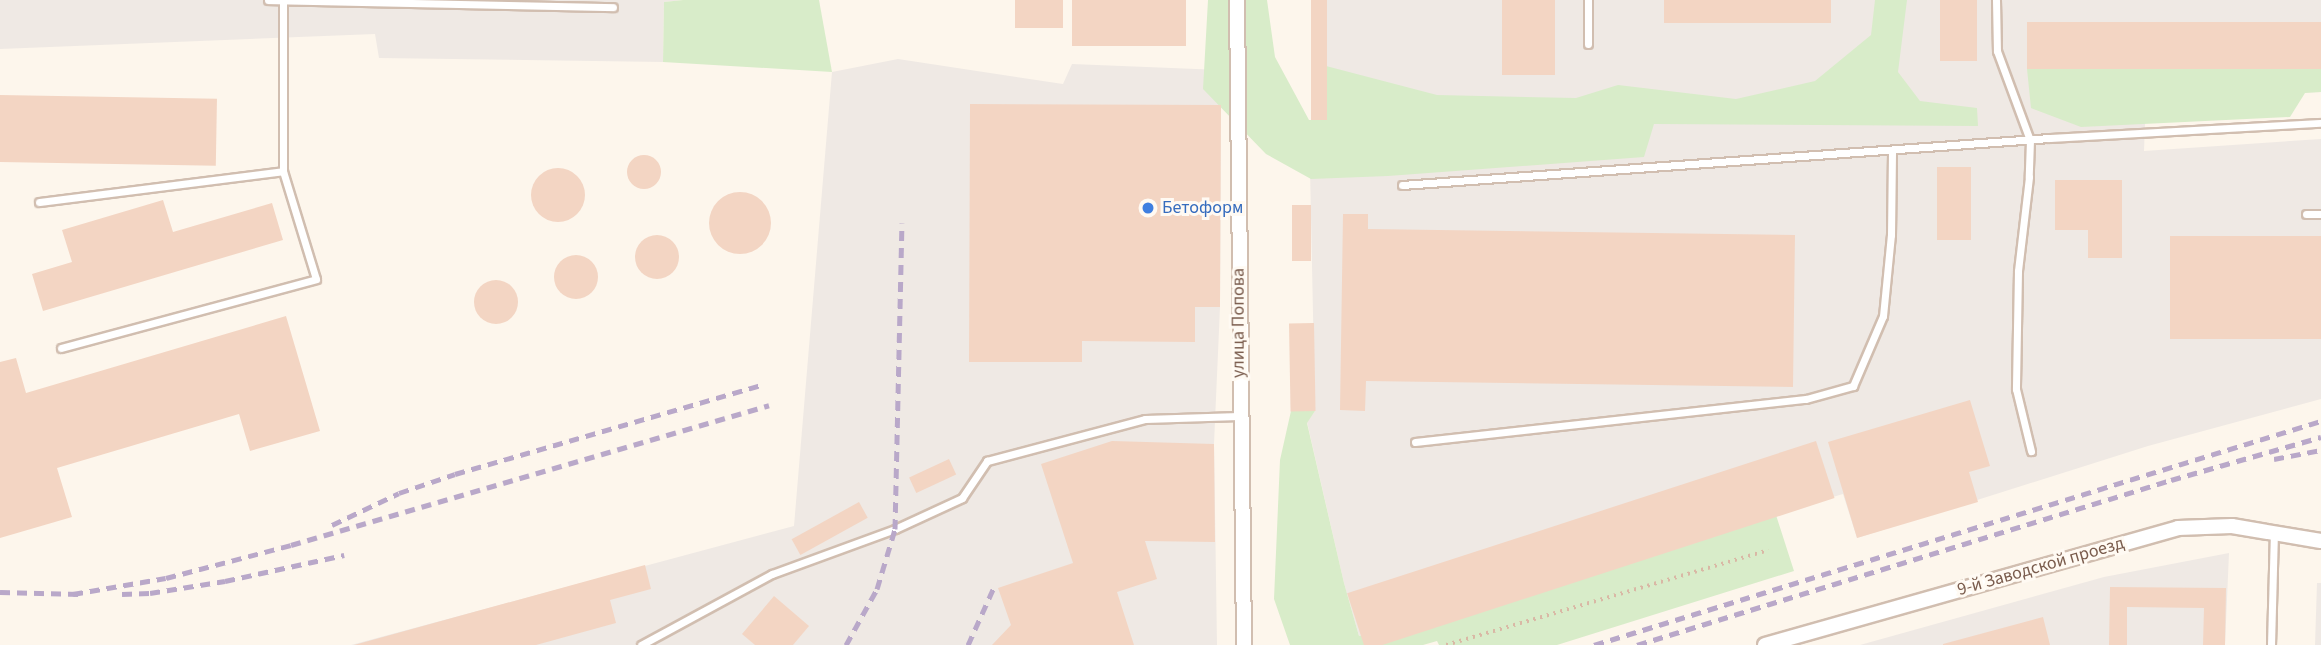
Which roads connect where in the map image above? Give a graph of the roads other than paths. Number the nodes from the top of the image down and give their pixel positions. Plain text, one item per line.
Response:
1 (268, 0) edge
2 (1237, 0) edge
3 (1587, 0) edge
4 (1996, 0) edge
5 (283, 1) edge
6 (613, 7) dead end
7 (1588, 44) dead end
8 (2321, 123) edge
9 (2030, 140) junction
10 (1892, 149) junction
11 (283, 171) junction
12 (1402, 185) dead end
13 (39, 202) dead end
14 (2306, 214) dead end
15 (2321, 214) edge
16 (61, 348) dead end
17 (1239, 416) junction
18 (1415, 442) dead end
19 (2031, 452) dead end
20 (2274, 533) junction
21 (2321, 541) edge
22 (641, 645) edge
23 (1244, 645) edge
24 (1765, 645) edge
25 (2271, 645) edge

1 - 5 lane
2 - 17 street, улица Попова
3 - 7 lane
4 - 9 lane
5 - 6 lane
5 - 11 lane
8 - 9 lane
9 - 10 lane
9 - 19 lane
10 - 12 lane
10 - 18 lane
11 - 13 lane
11 - 16 lane
14 - 15 lane
17 - 22 lane
17 - 23 street, улица Попова
20 - 21 street, 9-й Заводской проезд
20 - 24 street, 9-й Заводской проезд
20 - 25 lane

